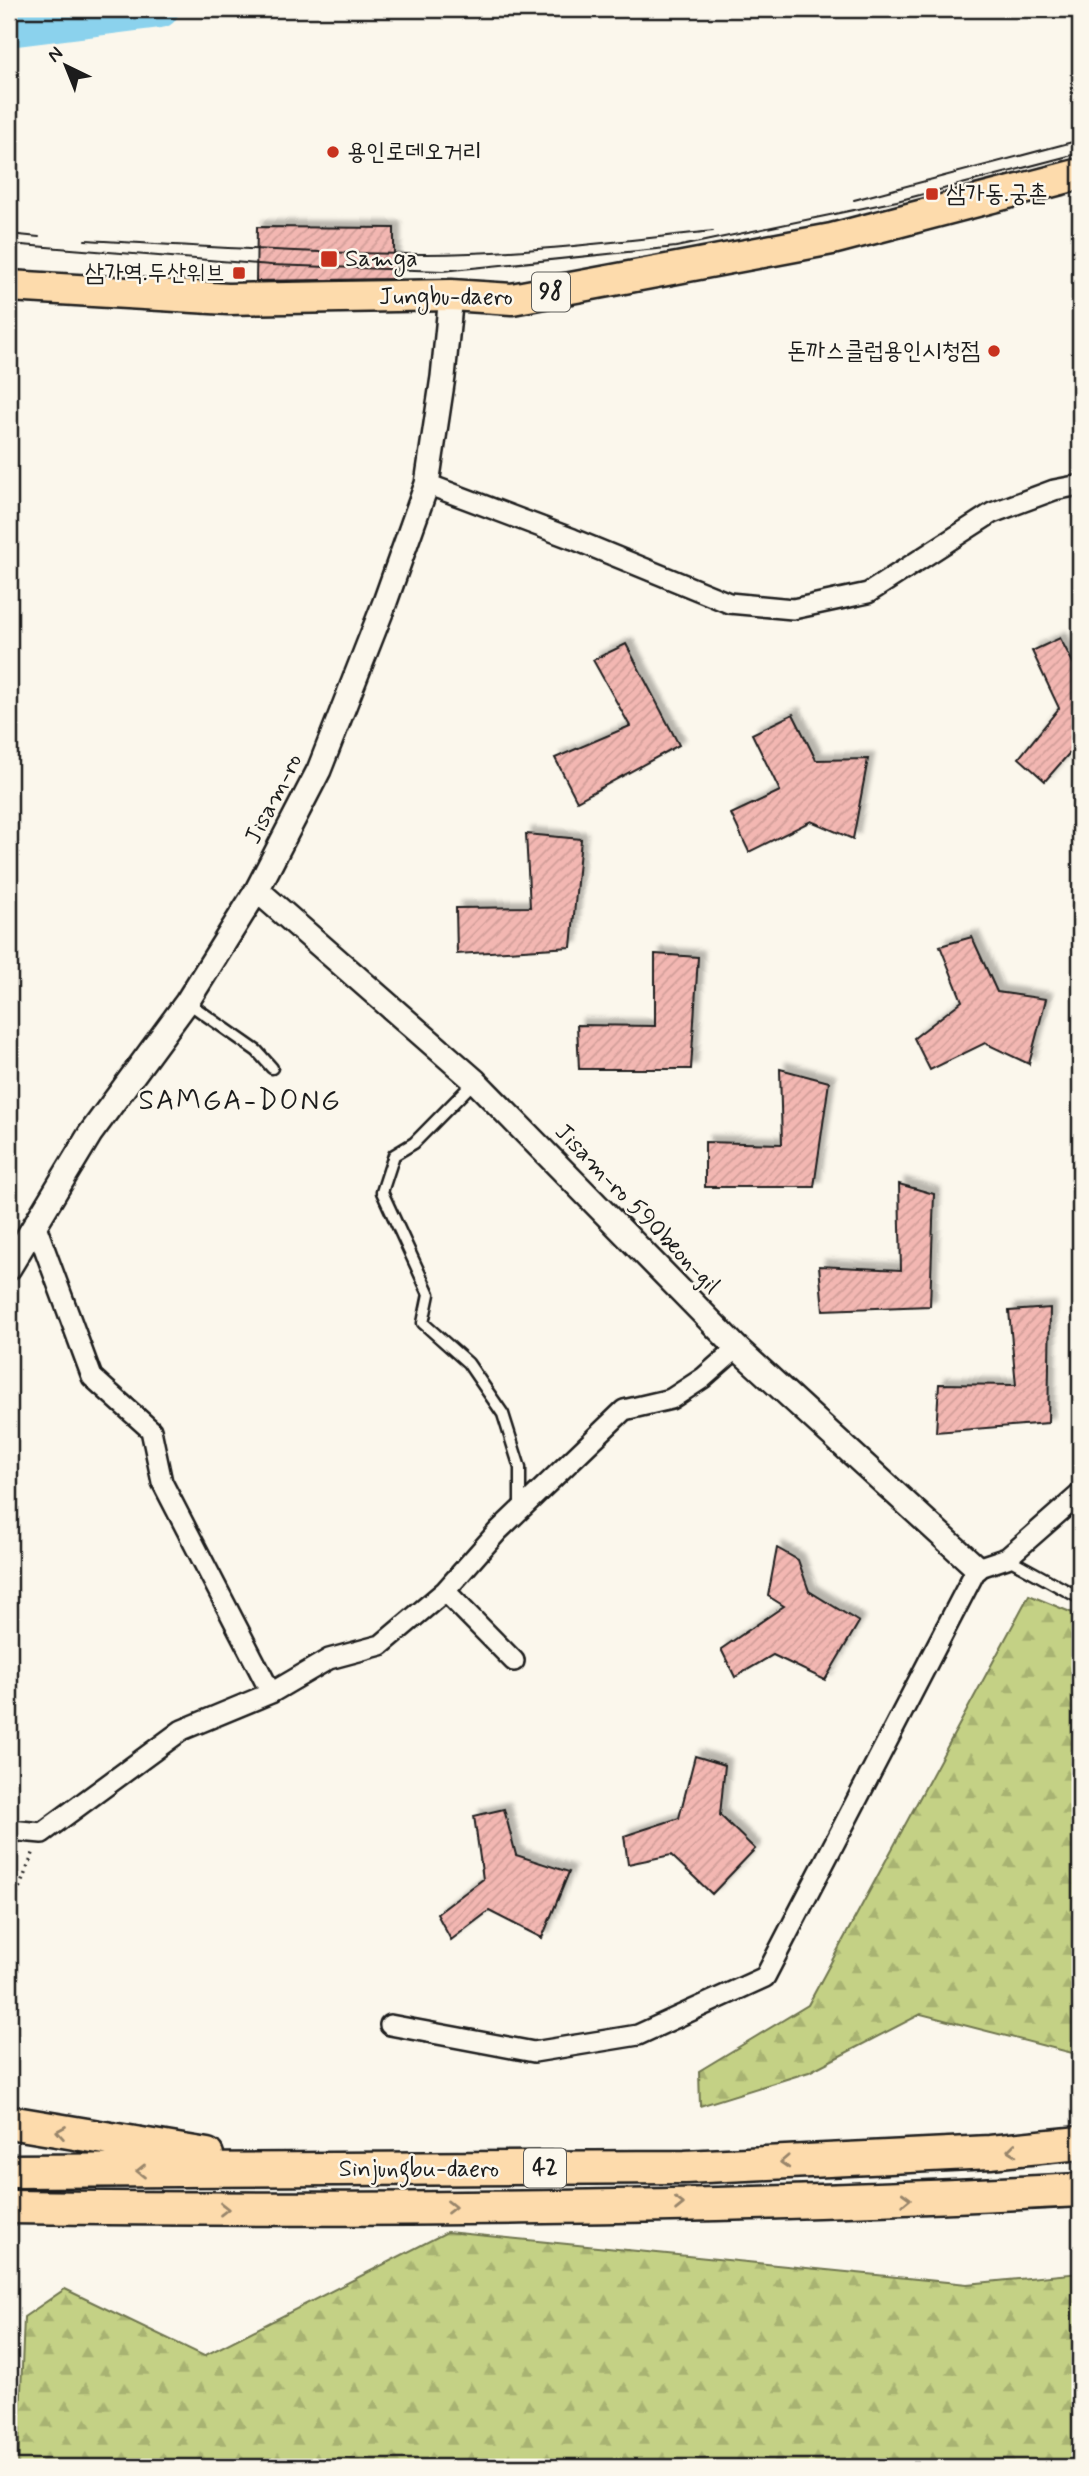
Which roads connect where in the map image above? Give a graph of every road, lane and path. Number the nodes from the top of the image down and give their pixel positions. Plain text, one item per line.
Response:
1 (1080, 174) edge
2 (9, 286) edge
3 (451, 295) junction
4 (426, 484) junction
5 (1080, 485) edge
6 (257, 890) junction
7 (187, 1002) junction
8 (272, 1068) dead end
9 (475, 1081) junction
10 (36, 1226) junction
11 (9, 1268) edge
12 (737, 1348) junction
13 (1080, 1494) edge
14 (520, 1510) junction
15 (1007, 1558) junction
16 (977, 1568) junction
17 (445, 1591) junction
18 (1080, 1598) edge
19 (514, 1661) dead end
20 (271, 1693) junction
21 (9, 1830) edge
22 (42, 1833) junction
23 (9, 1914) edge
24 (390, 2025) dead end
25 (9, 2122) edge
26 (1080, 2143) edge
27 (298, 2169) junction
28 (9, 2171) edge
29 (1080, 2190) edge
30 (9, 2207) edge

1 - 3 main road, Jungbu-daero / 98
2 - 3 main road, Jungbu-daero / 98
3 - 4 street, Jisam-ro
4 - 5 street
4 - 6 street, Jisam-ro
6 - 7 street, Jisam-ro
6 - 9 street, Jisam-ro 590beon-gil
7 - 8 lane
7 - 10 street, Jisam-ro
9 - 12 street, Jisam-ro 590beon-gil
9 - 14 lane
10 - 11 street, Jisam-ro
10 - 20 street
12 - 14 street
12 - 16 street, Jisam-ro 590beon-gil
13 - 15 street
14 - 17 street
15 - 16 street
15 - 18 lane
16 - 24 street
17 - 19 street
17 - 20 street
20 - 22 street
21 - 22 street
22 - 23 path
27 -> 25 highway
26 -> 27 highway, Sinjungbu-daero / 42
27 -> 28 highway, Sinjungbu-daero / 42
30 -> 29 highway, Sinjungbu-daero / 42

